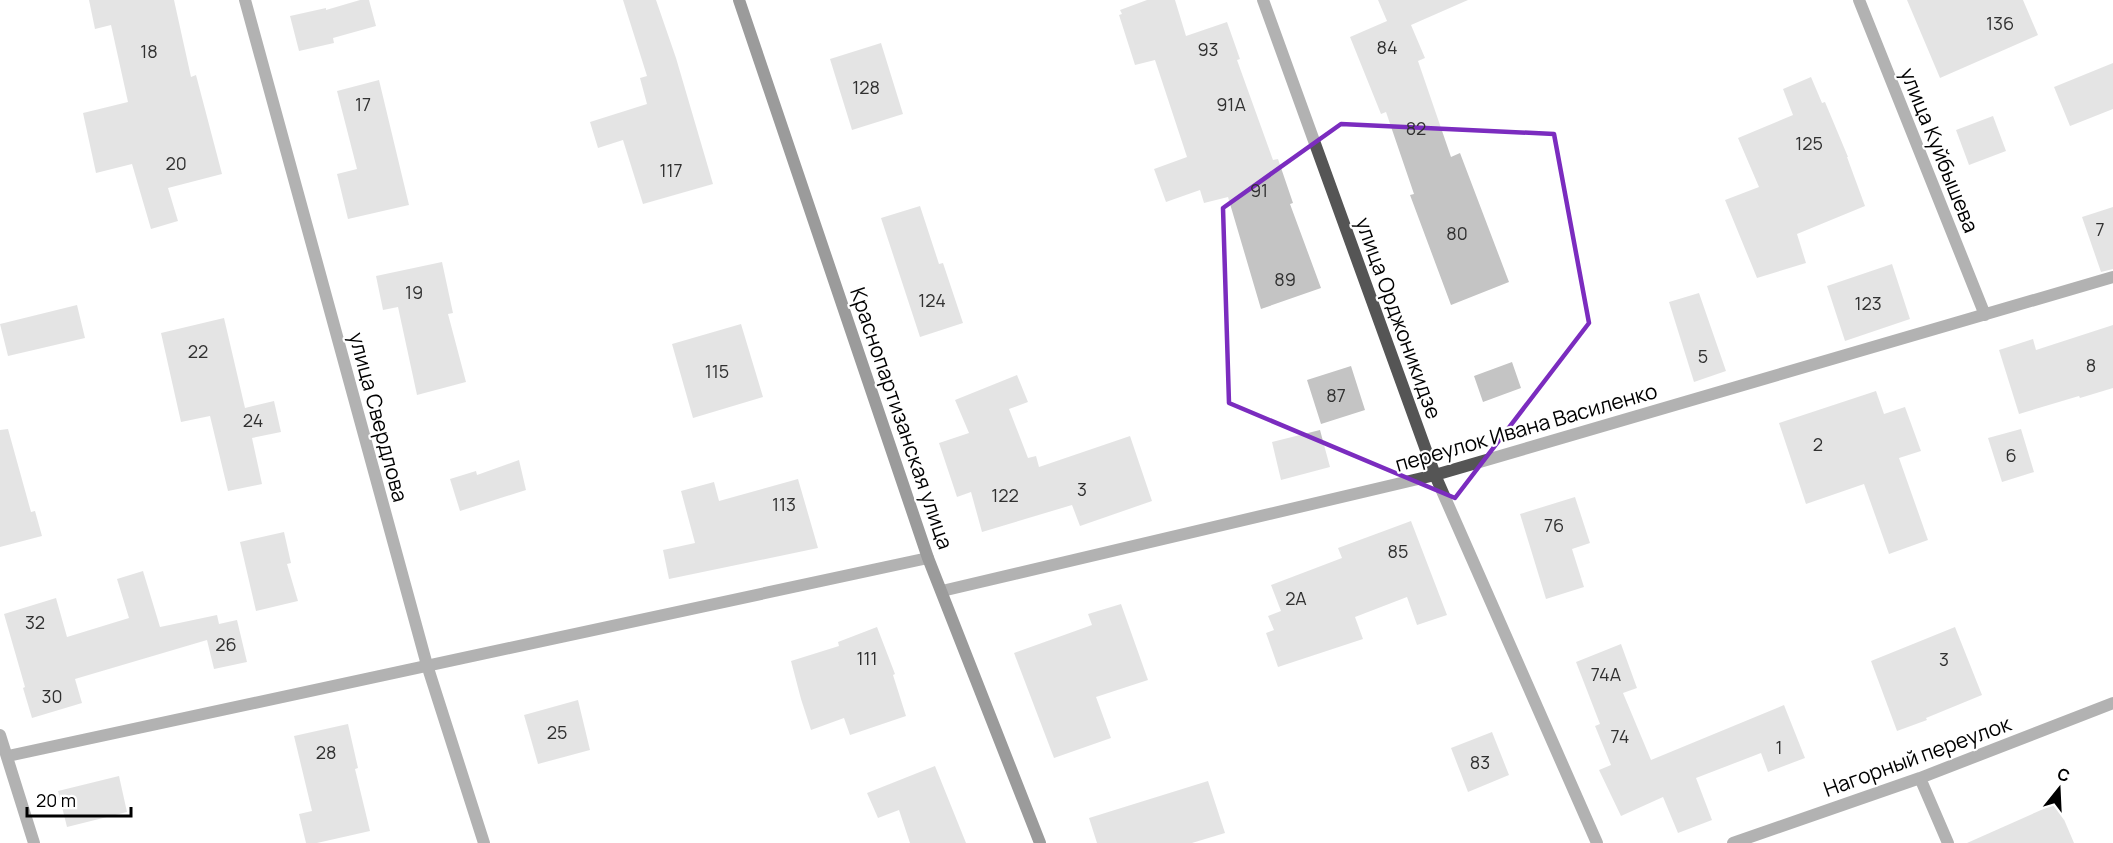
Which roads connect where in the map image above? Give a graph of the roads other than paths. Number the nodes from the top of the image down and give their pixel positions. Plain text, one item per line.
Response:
1 (245, 0) edge
2 (739, 0) edge
3 (1263, 0) edge
4 (1859, 0) edge
5 (2113, 277) edge
6 (1985, 315) junction
7 (1435, 475) junction
8 (928, 558) junction
9 (942, 591) junction
10 (427, 666) junction
11 (2113, 703) edge
12 (0, 735) edge
13 (8, 756) junction
14 (1920, 778) junction
15 (34, 843) edge
16 (484, 843) edge
17 (1040, 843) edge
18 (1597, 843) edge
19 (1733, 843) edge
20 (1948, 843) edge

1 - 10 street, улица Свердлова
2 - 8 street, Краснопартизанская улица
3 - 7 street, улица Орджоникидзе
4 - 6 street, улица Куйбышева
5 - 6 street, переулок Ивана Василенко
6 - 7 street, переулок Ивана Василенко
7 - 9 street, переулок Ивана Василенко
7 - 18 street, улица Орджоникидзе
8 - 9 street, Краснопартизанская улица
8 - 10 street
9 - 17 street, Краснопартизанская улица
10 - 13 street
10 - 16 street, улица Свердлова
11 - 14 street, Нагорный переулок
12 - 13 street
13 - 15 street
14 - 19 street, Нагорный переулок
14 - 20 street

